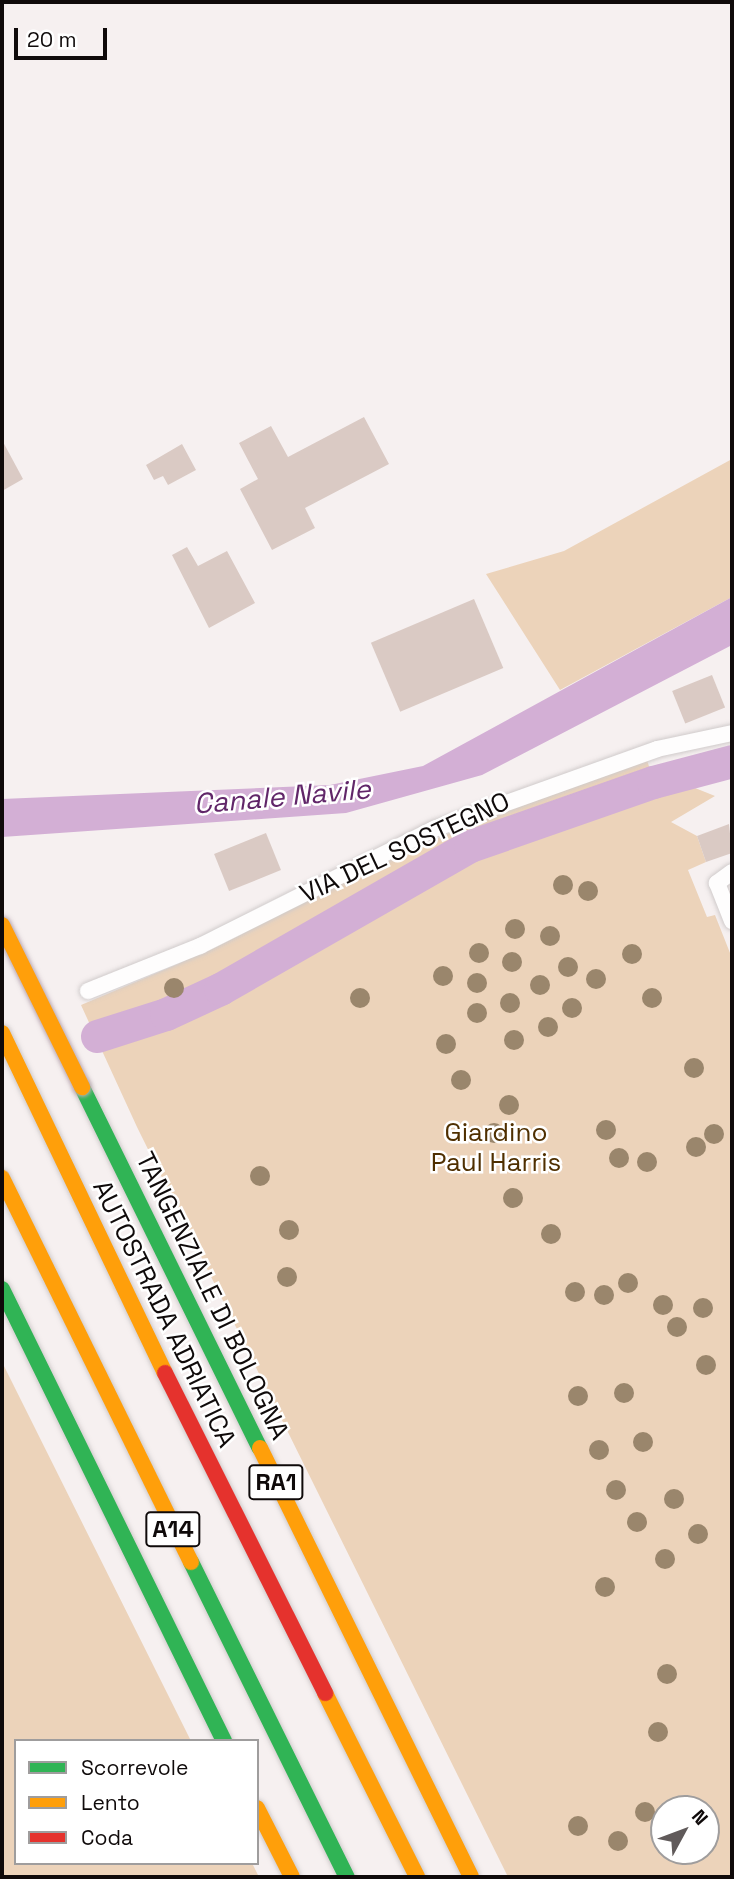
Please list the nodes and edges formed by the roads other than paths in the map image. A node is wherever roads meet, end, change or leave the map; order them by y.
1 (732, 733) edge
2 (732, 872) edge
3 (732, 921) edge
4 (2, 925) edge
5 (89, 991) dead end
6 (2, 1033) edge
7 (2, 1178) edge
8 (2, 1289) edge
9 (223, 1739) edge
10 (259, 1812) edge
11 (292, 1877) edge
12 (347, 1877) edge
13 (416, 1877) edge
14 (471, 1877) edge

1 - 5 lane, VIA DEL SOSTEGNO
2 - 3 lane
4 - 14 highway, TANGENZIALE DI BOLOGNA / RA1, bridge
6 - 13 highway, AUTOSTRADA ADRIATICA / A14
7 - 12 highway, A14
8 - 9 highway
10 - 11 highway

